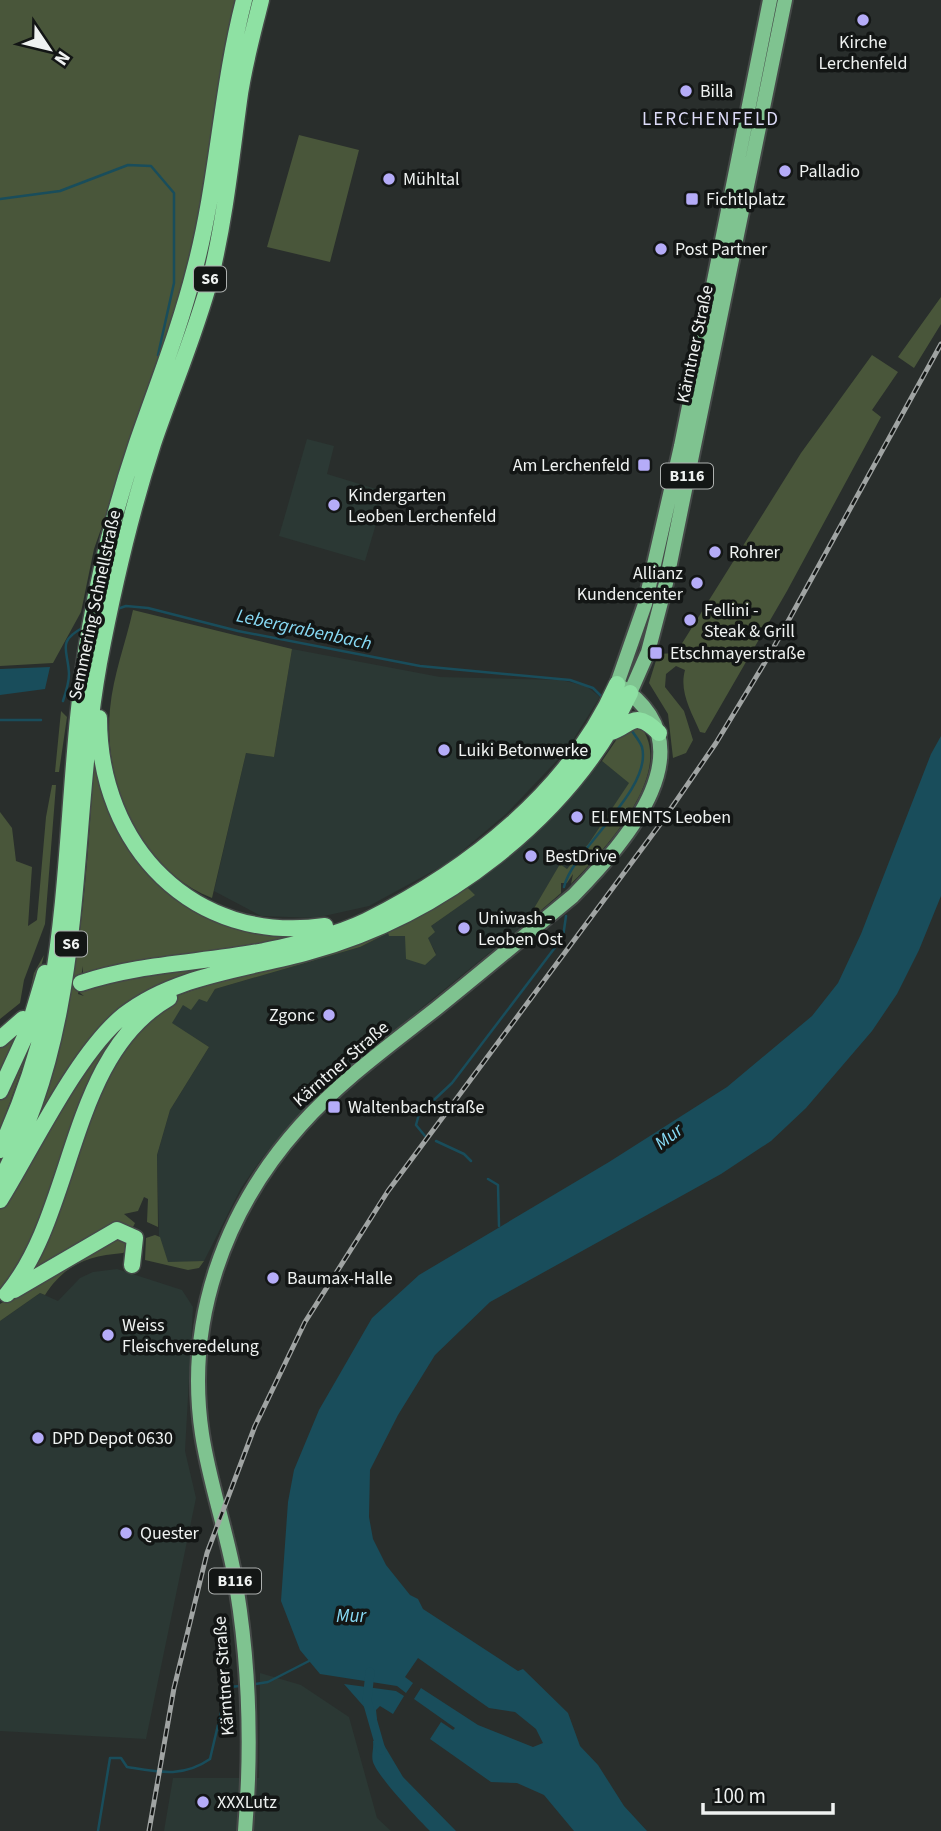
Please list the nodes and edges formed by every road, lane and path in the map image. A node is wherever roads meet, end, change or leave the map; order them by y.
1 (244, 0) edge
2 (261, 0) edge
3 (770, 0) edge
4 (785, 0) edge
5 (624, 689) junction
6 (93, 696) junction
7 (608, 733) junction
8 (659, 733) junction
9 (384, 910) junction
10 (58, 939) junction
11 (216, 976) junction
12 (81, 983) dead end
13 (23, 1019) dead end
14 (0, 1039) edge
15 (0, 1091) edge
16 (0, 1150) edge
17 (0, 1181) edge
18 (0, 1200) edge
19 (132, 1265) dead end
20 (3, 1296) edge
21 (245, 1831) edge

1 - 10 highway, Semmering Schnellstraße / S6
2 - 6 highway, Semmering Schnellstraße / S6
3 - 5 main road, Kärntner Straße / B116
4 - 5 main road, Kärntner Straße / B116
5 - 7 highway
5 - 8 main road, B116
5 - 9 highway
6 - 9 highway
6 - 17 highway, Semmering Schnellstraße / S6
7 - 8 highway
7 - 11 highway
8 - 21 main road, Kärntner Straße / B116
9 - 12 highway
10 - 15 highway
10 - 16 highway, Semmering Schnellstraße / S6
11 - 18 highway
11 - 20 highway
13 - 14 highway
19 - 20 highway

